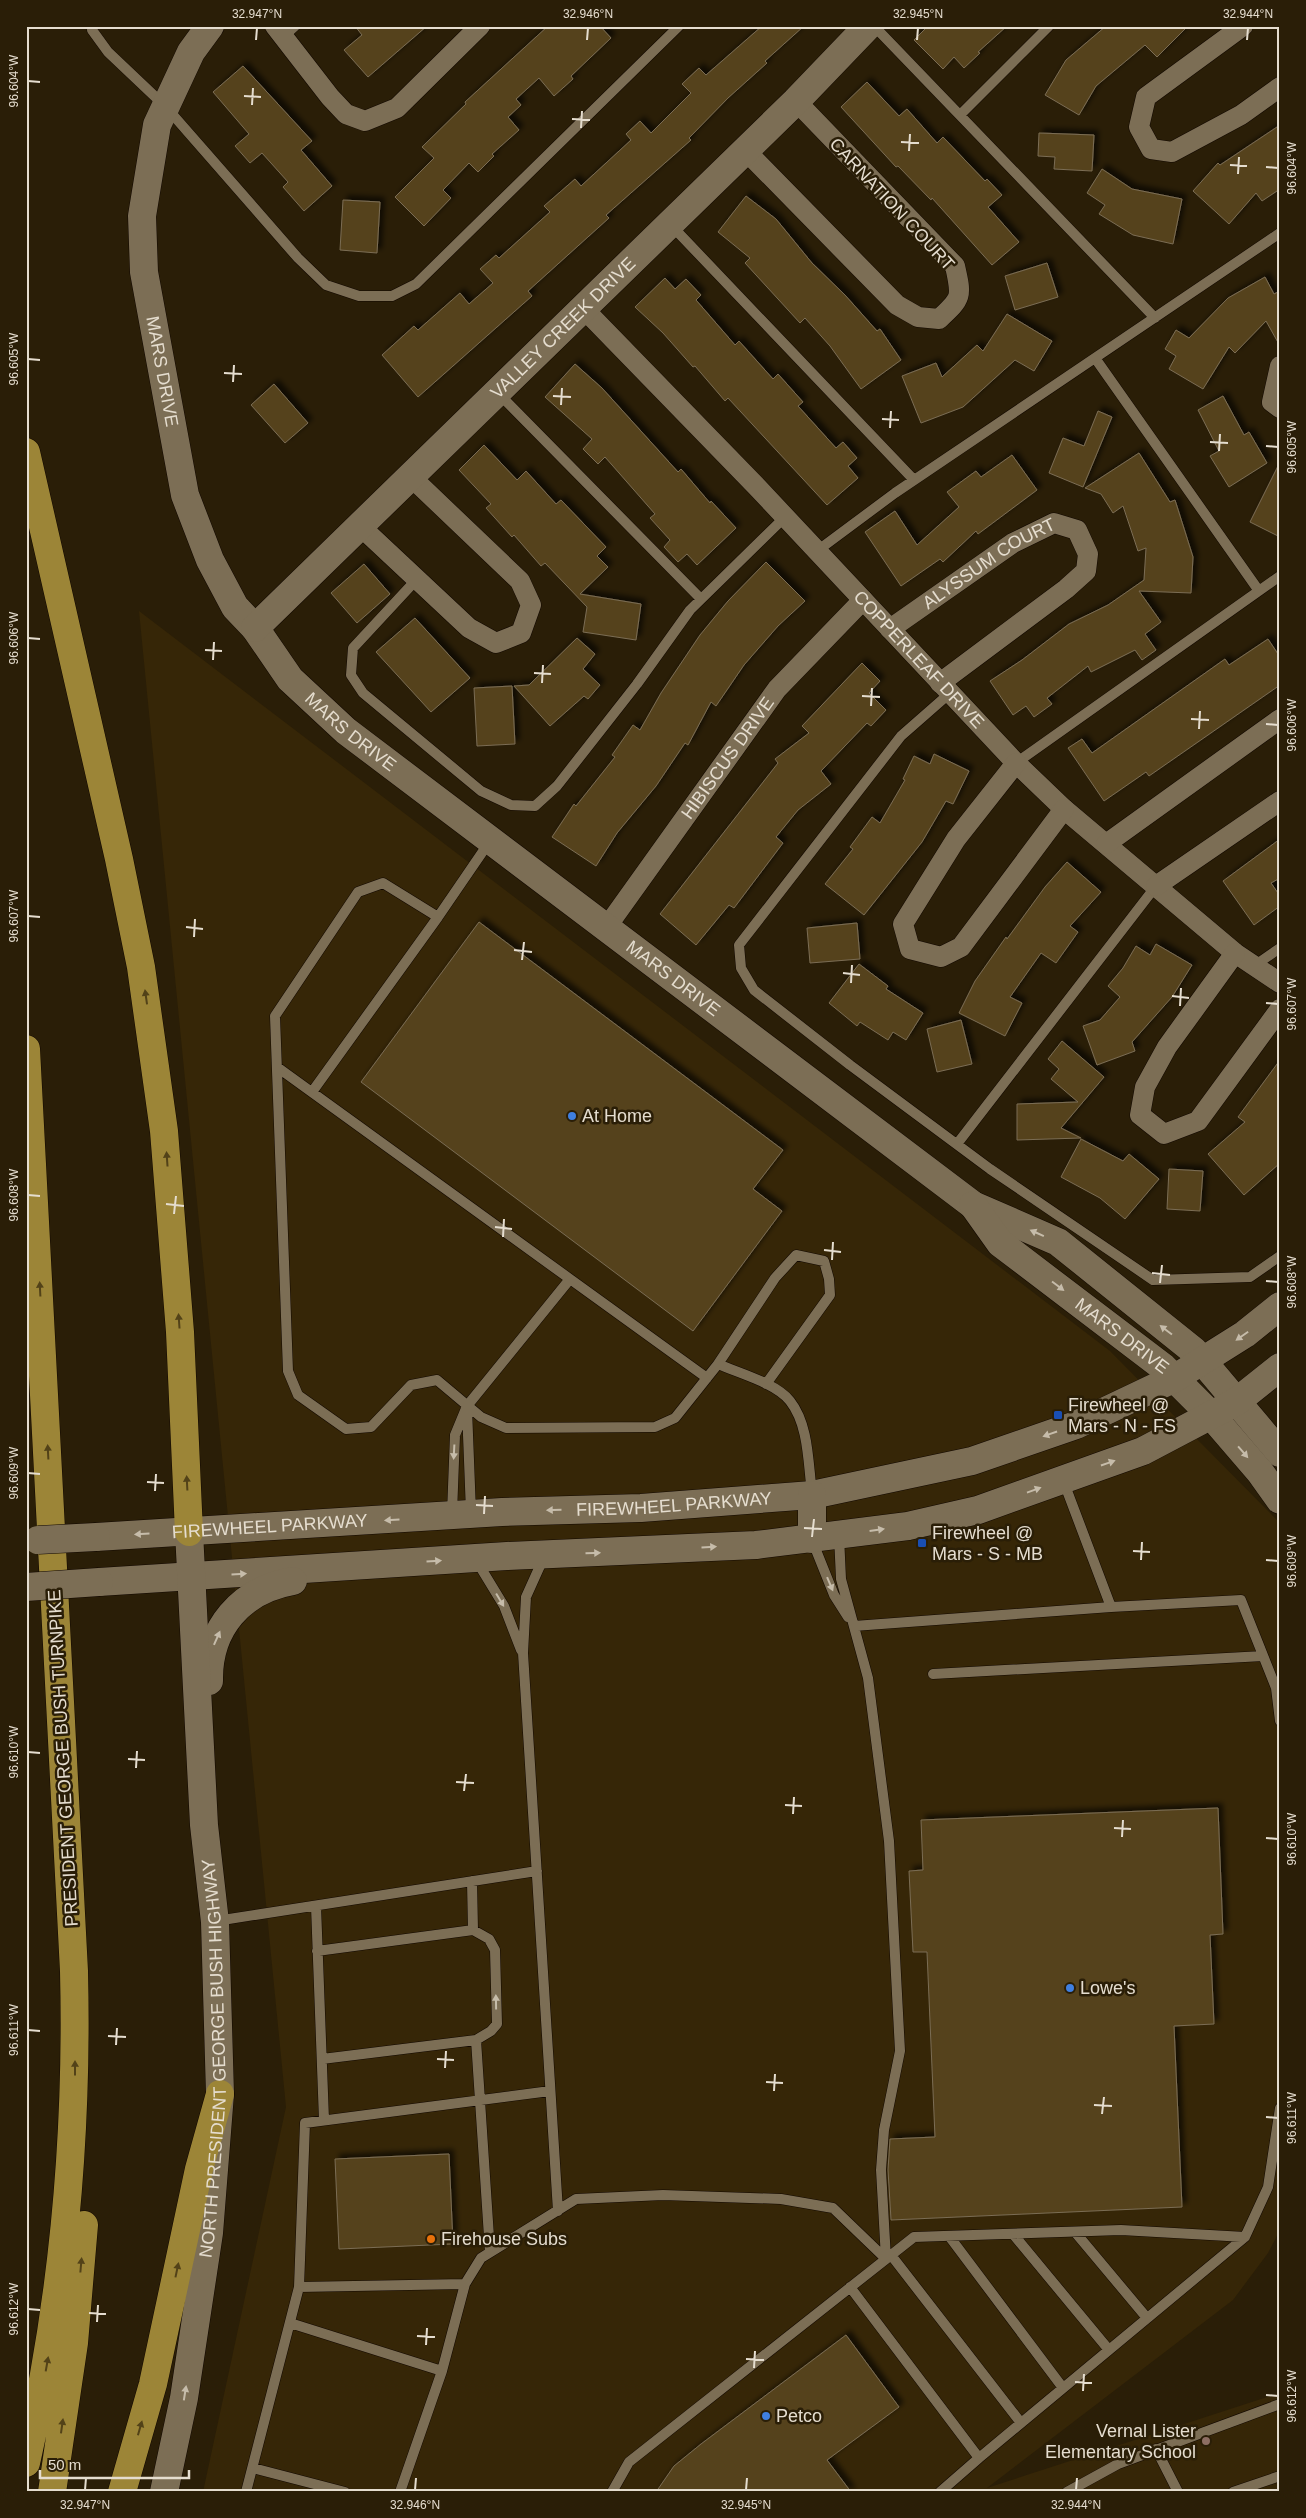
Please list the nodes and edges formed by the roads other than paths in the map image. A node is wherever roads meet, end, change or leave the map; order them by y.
1 (92, 26) edge
2 (210, 26) edge
3 (480, 26) edge
4 (679, 26) edge
5 (868, 26) edge
6 (874, 26) edge
7 (1049, 26) edge
8 (1243, 26) edge
9 (284, 30) edge
10 (1280, 87) edge
11 (796, 101) junction
12 (166, 107) junction
13 (960, 115) junction
14 (745, 150) junction
15 (670, 224) junction
16 (1280, 233) edge
17 (583, 308) junction
18 (1155, 318) junction
19 (1095, 358) junction
20 (1280, 366) edge
21 (496, 391) junction
22 (1280, 408) edge
23 (26, 452) edge
24 (409, 475) junction
25 (914, 480) junction
26 (785, 517) junction
27 (359, 525) junction
28 (817, 551) junction
29 (1280, 576) edge
30 (417, 579) junction
31 (1259, 591) junction
32 (701, 599) junction
33 (863, 600) junction
34 (255, 628) junction
35 (890, 629) junction
36 (945, 688) junction
37 (1280, 719) edge
38 (1016, 763) junction
39 (1280, 801) edge
40 (1064, 809) junction
41 (490, 840) junction
42 (1106, 844) junction
43 (1156, 886) junction
44 (438, 918) junction
45 (606, 928) junction
46 (1280, 948) edge
47 (1235, 952) junction
48 (1254, 966) junction
49 (1280, 984) edge
50 (1280, 1009) edge
51 (26, 1049) edge
52 (277, 1067) junction
53 (312, 1092) junction
54 (957, 1144) junction
55 (973, 1205) junction
56 (1280, 1256) edge
57 (570, 1279) junction
58 (1280, 1306) edge
59 (1203, 1362) junction
60 (718, 1364) junction
61 (1280, 1367) edge
62 (707, 1378) junction
63 (1174, 1378) junction
64 (766, 1384) junction
65 (1236, 1402) junction
66 (467, 1406) junction
67 (1211, 1415) junction
68 (1280, 1453) edge
69 (1062, 1479) junction
70 (812, 1495) junction
71 (1280, 1500) edge
72 (461, 1516) junction
73 (189, 1532) junction
74 (838, 1536) junction
75 (812, 1539) junction
76 (26, 1541) edge
77 (545, 1554) junction
78 (475, 1558) junction
79 (333, 1568) junction
80 (191, 1577) junction
81 (26, 1587) edge
82 (1111, 1607) junction
83 (854, 1626) junction
84 (522, 1653) junction
85 (1263, 1656) junction
86 (933, 1674) dead end
87 (1280, 1721) edge
88 (204, 1824) junction
89 (537, 1871) junction
90 (472, 1881) junction
91 (316, 1906) junction
92 (215, 1922) junction
93 (473, 1930) junction
94 (317, 1951) junction
95 (476, 2040) junction
96 (322, 2059) junction
97 (550, 2091) junction
98 (220, 2094) junction
99 (480, 2099) junction
100 (1280, 2108) edge
101 (73, 2116) junction
102 (324, 2120) junction
103 (558, 2211) junction
104 (1075, 2232) junction
105 (1013, 2234) junction
106 (950, 2236) junction
107 (1245, 2237) junction
108 (490, 2252) junction
109 (889, 2257) junction
110 (464, 2284) junction
111 (299, 2287) junction
112 (850, 2287) junction
113 (1147, 2318) junction
114 (290, 2324) junction
115 (1109, 2350) junction
116 (442, 2370) junction
117 (1063, 2388) junction
118 (1280, 2404) edge
119 (1021, 2423) junction
120 (1156, 2450) junction
121 (979, 2458) junction
122 (26, 2463) edge
123 (252, 2468) junction
124 (1280, 2476) edge
125 (52, 2492) edge
126 (122, 2492) edge
127 (164, 2492) edge
128 (246, 2492) edge
129 (345, 2492) edge
130 (400, 2492) edge
131 (612, 2492) edge
132 (940, 2492) edge
133 (1067, 2492) edge
134 (1178, 2492) edge
135 (1233, 2492) edge

1 - 12 lane
2 - 12 main road, MARS DRIVE
3 - 9 street
4 - 12 lane
5 - 11 main road, VALLEY CREEK DRIVE
6 - 13 lane
7 - 13 lane
8 - 10 street
11 - 14 main road, VALLEY CREEK DRIVE
11 - 14 street, CARNATION COURT
12 - 34 main road, MARS DRIVE
13 - 18 lane
14 - 15 main road, VALLEY CREEK DRIVE
15 - 17 main road, VALLEY CREEK DRIVE
15 - 25 lane
16 - 18 lane
17 - 21 main road, VALLEY CREEK DRIVE
17 - 26 street, COPPERLEAF DRIVE
18 - 19 lane
19 - 25 lane
19 - 31 lane
20 - 22 street
21 - 24 main road, VALLEY CREEK DRIVE
21 - 32 lane
73 -> 23 highway
24 - 27 main road, VALLEY CREEK DRIVE
24 - 30 street
25 - 28 lane
26 - 28 street, COPPERLEAF DRIVE
26 - 32 lane
27 - 30 street
27 - 34 main road, VALLEY CREEK DRIVE
28 - 33 street, COPPERLEAF DRIVE
29 - 31 lane
30 - 32 lane
31 - 38 lane
33 - 35 street, COPPERLEAF DRIVE
33 - 45 street, HIBISCUS DRIVE
34 - 41 main road, MARS DRIVE
35 - 36 street, COPPERLEAF DRIVE
35 - 36 street, ALYSSUM COURT
36 - 38 street, COPPERLEAF DRIVE
36 - 54 lane
37 - 42 street
38 - 40 street, COPPERLEAF DRIVE
38 - 40 street
39 - 43 street
40 - 42 street, COPPERLEAF DRIVE
41 - 44 lane
41 - 45 main road, MARS DRIVE
42 - 43 street, COPPERLEAF DRIVE
43 - 47 street, COPPERLEAF DRIVE
43 - 54 lane
44 - 52 lane
44 - 53 lane
45 - 55 main road, MARS DRIVE
46 - 48 lane
47 - 48 street, COPPERLEAF DRIVE
47 - 50 street
48 - 49 street, COPPERLEAF DRIVE
101 -> 51 highway, PRESIDENT GEORGE BUSH TURNPIKE
52 - 53 lane
52 - 66 lane
53 - 57 lane
54 - 56 lane
59 -> 55 main road, MARS DRIVE
55 -> 63 main road, MARS DRIVE
57 - 62 lane
57 - 66 lane
58 -> 59 main road, FIREWHEEL PARKWAY
59 - 63 main road, FIREWHEEL PARKWAY
59 - 65 main road, MARS DRIVE
60 - 62 lane
60 - 64 lane
60 - 64 lane
61 - 65 main road
62 - 66 lane
63 - 67 main road, MARS DRIVE
63 -> 70 main road, FIREWHEEL PARKWAY
64 - 70 lane
65 - 67 main road
65 - 68 main road, MARS DRIVE
66 - 72 lane
66 -> 72 lane
69 -> 67 main road
67 -> 71 main road, MARS DRIVE
74 -> 69 main road
69 - 82 lane
70 -> 72 main road, FIREWHEEL PARKWAY
70 - 75 main road
72 -> 73 main road, FIREWHEEL PARKWAY
73 -> 76 main road, FIREWHEEL PARKWAY, bridge
73 - 80 main road, NORTH PRESIDENT GEORGE BUSH HIGHWAY
74 - 75 main road
74 - 83 lane
77 -> 75 main road
75 -> 83 lane
77 - 78 main road
77 - 84 lane
79 -> 78 main road
78 -> 84 lane
80 -> 79 main road
88 -> 79 main road
80 - 81 main road, bridge
80 - 88 main road, NORTH PRESIDENT GEORGE BUSH HIGHWAY
82 - 83 lane
82 - 85 lane
83 - 109 lane
84 - 89 lane
85 - 86 lane
85 - 87 lane
88 - 92 main road, NORTH PRESIDENT GEORGE BUSH HIGHWAY
89 - 90 lane
89 - 97 lane
90 - 91 lane
90 - 93 lane
91 - 92 lane
91 - 94 lane
92 - 98 main road, NORTH PRESIDENT GEORGE BUSH HIGHWAY
93 - 94 lane
95 -> 93 lane
94 - 96 lane
95 - 96 lane
95 - 99 lane
96 - 102 lane
97 - 99 lane
97 - 103 lane
126 -> 98 highway
127 -> 98 main road, NORTH PRESIDENT GEORGE BUSH HIGHWAY
99 - 102 lane
99 - 108 lane
100 - 107 lane
122 -> 101 highway, PRESIDENT GEORGE BUSH TURNPIKE
125 -> 101 highway
102 - 111 lane
103 - 108 lane
103 - 109 lane
104 - 105 lane
104 - 107 lane
104 - 113 lane
105 - 106 lane
105 - 115 lane
106 - 109 lane
106 - 117 lane
107 - 113 lane
108 - 110 lane
109 - 112 lane
109 - 119 lane
110 - 111 lane
110 - 116 lane
111 - 114 lane
112 - 121 lane
112 - 131 lane
113 - 115 lane
114 - 116 lane
114 - 123 lane
115 - 117 lane
116 - 130 lane
117 - 119 lane
118 - 120 lane
119 - 121 lane
120 - 133 lane
120 - 134 lane
121 - 132 lane
123 - 128 lane
123 - 129 lane
124 - 135 lane

